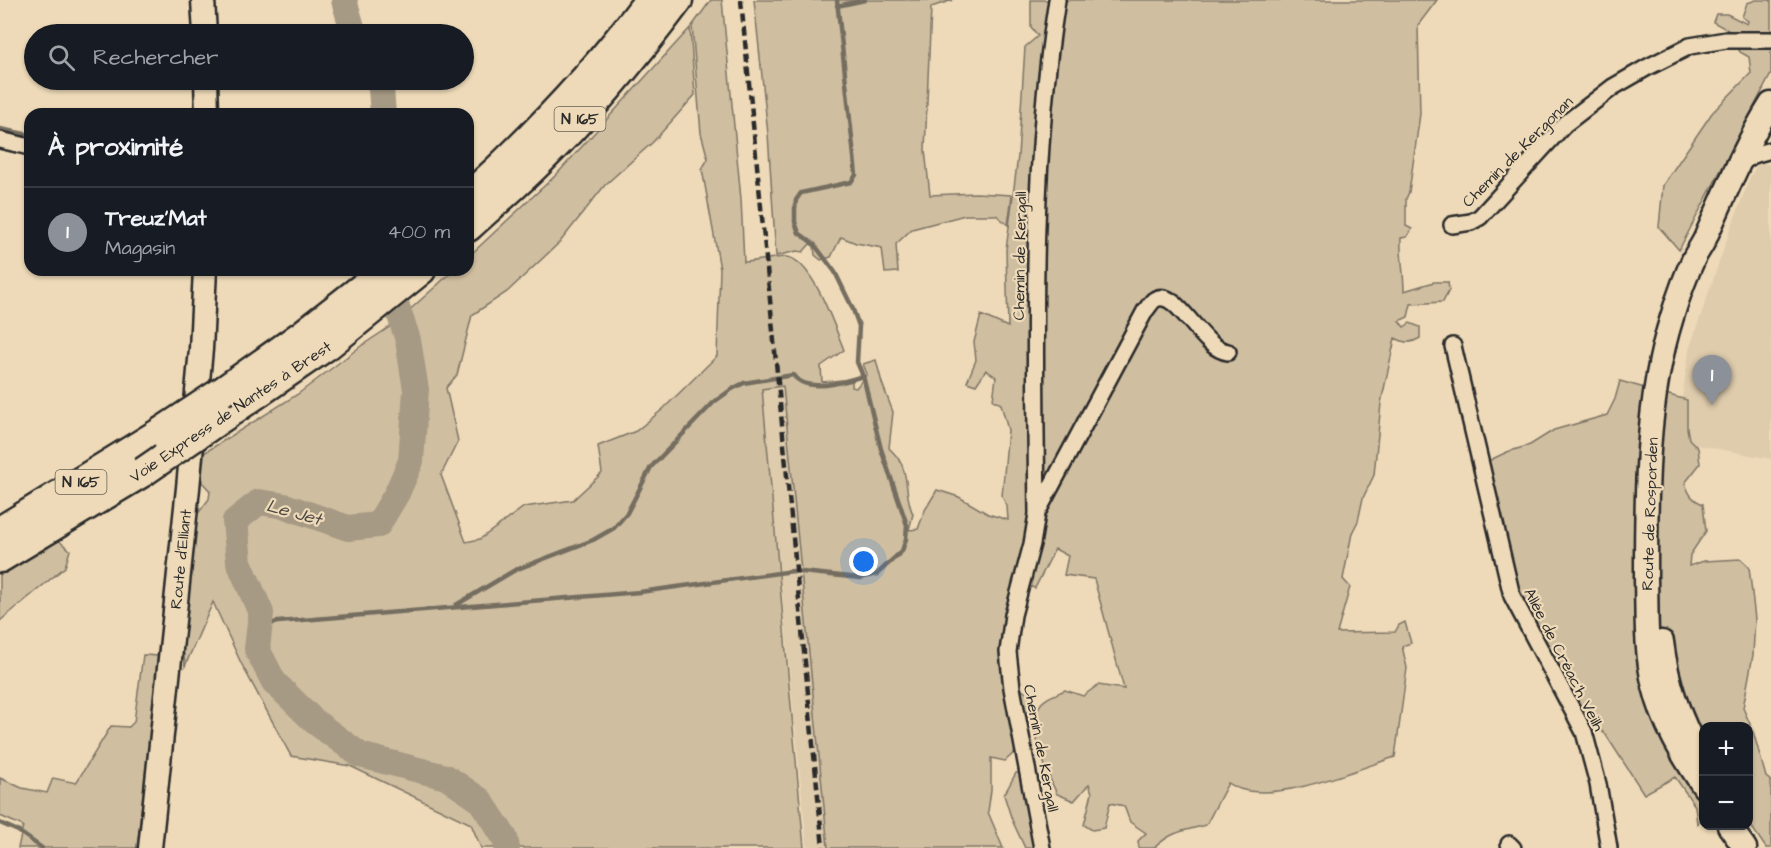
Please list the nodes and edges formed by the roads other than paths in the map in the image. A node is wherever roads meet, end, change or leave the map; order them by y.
1 (203, 0) edge
2 (649, 0) edge
3 (678, 0) edge
4 (1057, 0) edge
5 (204, 24) edge
6 (1771, 40) edge
7 (206, 90) edge
8 (207, 108) edge
9 (1768, 118) edge
10 (0, 140) edge
11 (24, 146) edge
12 (1771, 150) edge
13 (1738, 166) junction
14 (474, 191) edge
15 (474, 222) edge
16 (1452, 225) dead end
17 (1706, 237) junction
18 (205, 276) edge
19 (378, 276) edge
20 (414, 276) edge
21 (1453, 346) dead end
22 (1228, 352) dead end
23 (1037, 514) junction
24 (0, 531) edge
25 (0, 558) edge
26 (1699, 753) edge
27 (1699, 780) edge
28 (1732, 830) edge
29 (1749, 830) edge
30 (150, 848) edge
31 (1042, 848) edge
32 (1609, 848) edge
33 (1745, 848) edge
34 (1760, 848) edge

1 - 5 main road
2 - 14 highway, N 165
3 - 15 highway, N 165
4 - 23 street, Chemin de Kergall
6 - 16 street, Chemin de Kergonan
7 - 8 main road
9 - 13 main road, Route de Rosporden
10 - 11 street
12 - 13 street
13 - 17 main road, Route de Rosporden
17 - 26 main road, Route de Rosporden
17 - 27 main road, Route de Rosporden
18 - 30 main road, Route d'Elliant
19 - 24 highway, Voie Express de Nantes à Brest / N 165, bridge
20 - 25 highway, Voie Express de Nantes à Brest / N 165, bridge
21 - 32 street, Allée de Créac'h Veilh
22 - 23 street, Chemin de Kergall
23 - 31 street, Chemin de Kergall
28 - 33 main road
29 - 34 main road

